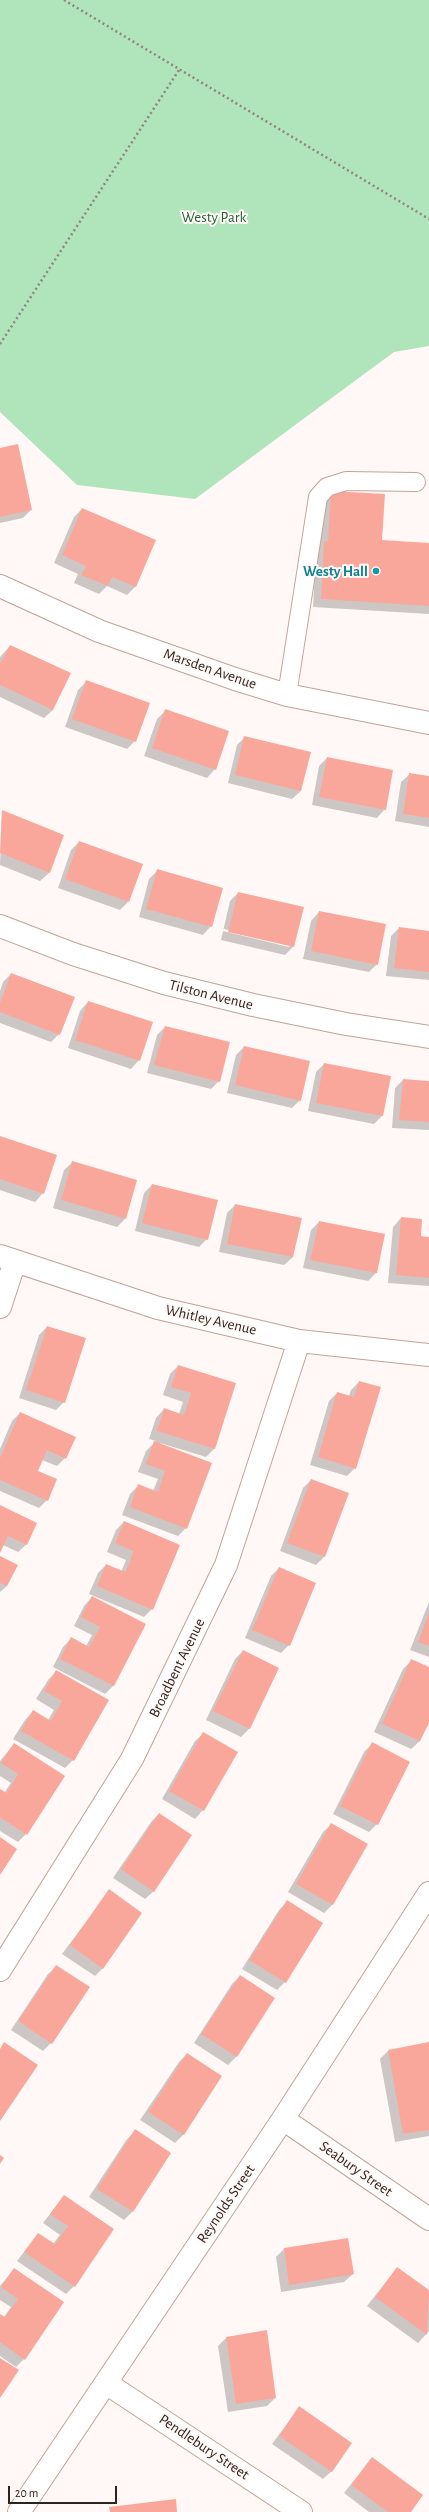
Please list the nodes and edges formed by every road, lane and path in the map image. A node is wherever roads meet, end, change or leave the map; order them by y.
1 (64, 0) edge
2 (179, 70) junction
3 (429, 219) edge
4 (0, 344) edge
5 (416, 482) dead end
6 (0, 586) edge
7 (287, 695) junction
8 (429, 723) edge
9 (0, 926) edge
10 (429, 1037) edge
11 (8, 1259) edge
12 (0, 1307) edge
13 (299, 1340) junction
14 (429, 1355) edge
15 (429, 1893) edge
16 (0, 1970) edge
17 (283, 2119) junction
18 (429, 2219) edge
19 (106, 2383) junction
20 (19, 2512) edge
21 (301, 2512) edge

1 - 2 path
2 - 3 path
2 - 4 path
5 - 7 lane
6 - 7 street, Marsden Avenue
7 - 8 street, Marsden Avenue
9 - 10 street, Tilston Avenue
11 - 12 street
11 - 13 street, Whitley Avenue
13 - 14 street, Whitley Avenue
13 - 16 street, Broadbent Avenue
15 - 17 street, Reynolds Street
17 - 18 street, Seabury Street
17 - 19 street, Reynolds Street
19 - 20 street, Reynolds Street
19 - 21 street, Pendlebury Street

